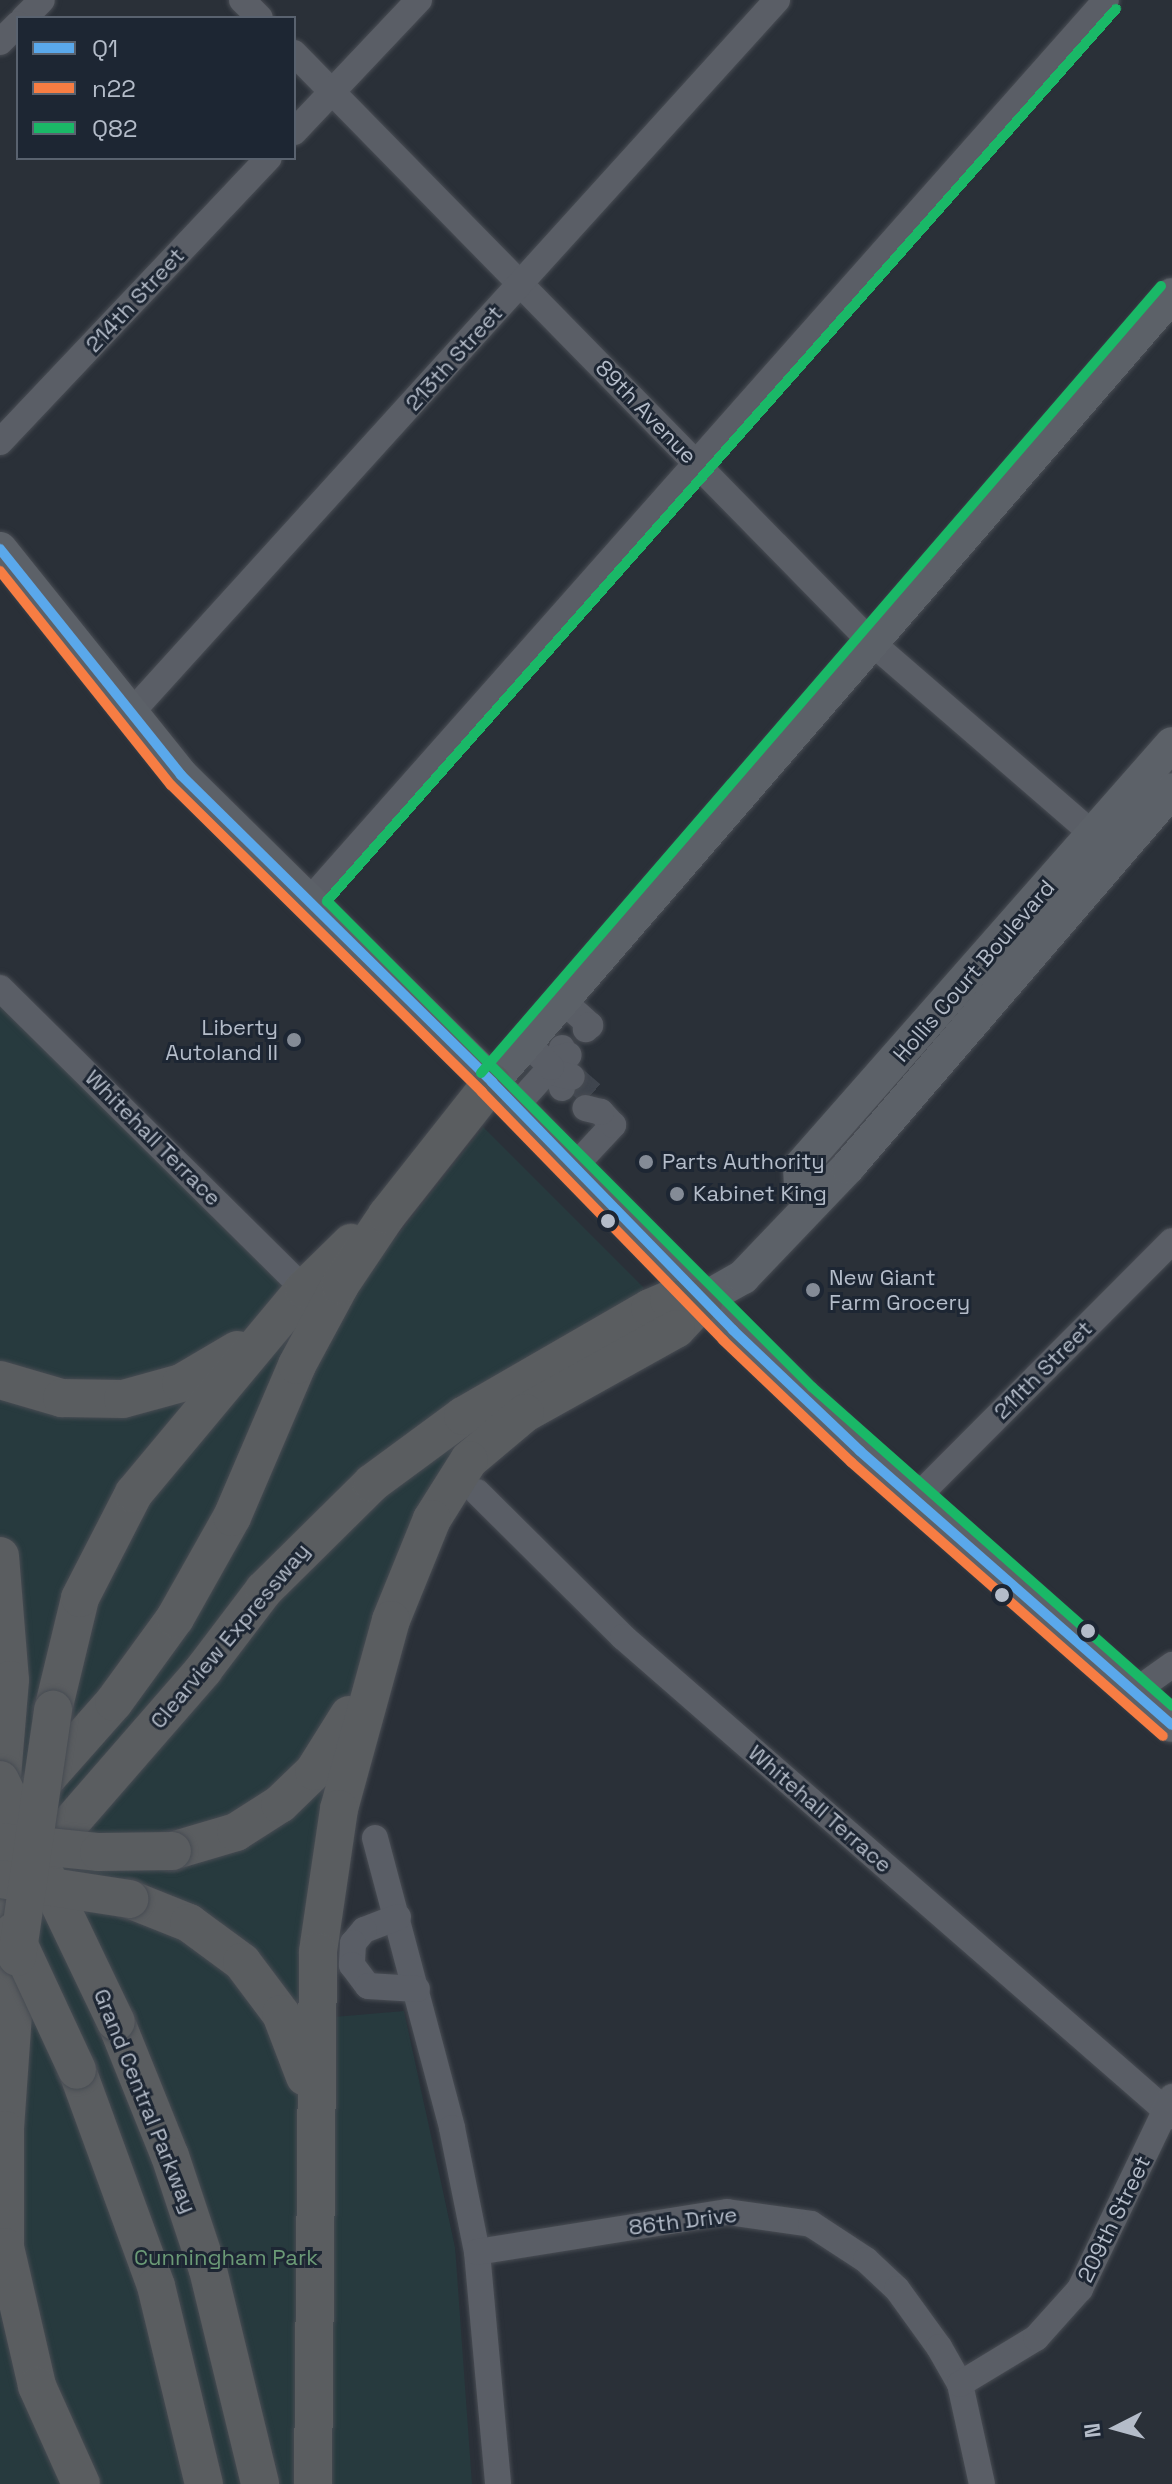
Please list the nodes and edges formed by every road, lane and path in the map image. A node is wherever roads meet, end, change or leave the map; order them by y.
1 (42, 0) edge
2 (242, 0) edge
3 (419, 0) edge
4 (777, 0) edge
5 (1106, 0) edge
6 (26, 16) edge
7 (258, 16) edge
8 (16, 26) edge
9 (0, 42) edge
10 (296, 55) edge
11 (332, 92) junction
12 (296, 130) edge
13 (267, 160) edge
14 (521, 284) junction
15 (1172, 295) edge
16 (0, 442) edge
17 (696, 464) junction
18 (0, 549) edge
19 (871, 642) junction
20 (129, 715) junction
21 (1172, 744) edge
22 (1172, 790) edge
23 (1105, 844) junction
24 (308, 902) junction
25 (984, 959) junction
26 (1013, 976) junction
27 (0, 988) edge
28 (562, 1000) junction
29 (526, 1042) junction
30 (568, 1057) junction
31 (913, 1065) junction
32 (504, 1094) junction
33 (593, 1106) tunnel mouth
34 (573, 1168) junction
35 (387, 1215) junction
36 (1172, 1241) edge
37 (304, 1289) junction
38 (704, 1299) junction
39 (0, 1380) edge
40 (477, 1492) dead end
41 (915, 1499) junction
42 (0, 1556) edge
43 (406, 1577) junction
44 (1172, 1665) edge
45 (1134, 1692) junction
46 (1172, 1725) edge
47 (2, 1782) edge
48 (0, 1832) edge
49 (375, 1838) dead end
50 (0, 1842) edge
51 (0, 1879) edge
52 (0, 1904) edge
53 (398, 1917) junction
54 (417, 1989) junction
55 (1169, 2107) edge
56 (313, 2131) junction
57 (477, 2252) junction
58 (960, 2384) junction
59 (81, 2484) edge
60 (204, 2484) edge
61 (260, 2484) edge
62 (313, 2484) edge
63 (498, 2484) edge
64 (982, 2484) edge

1 - 6 street
2 - 7 street
3 - 11 street
4 - 14 street, 213th Street
5 - 17 street
8 - 9 street
10 - 11 street, 89th Avenue
11 - 12 street
11 - 14 street, 89th Avenue
13 - 16 street, 214th Street
14 - 17 street, 89th Avenue
14 - 20 street, 213th Street
15 - 19 main road
17 - 19 street, 89th Avenue
17 - 24 street
18 - 20 main road
19 - 23 street, 89th Avenue
19 - 28 main road
20 - 24 main road
21 - 23 main road, Hollis Court Boulevard
22 - 23 main road, Hollis Court Boulevard
23 - 25 main road, Hollis Court Boulevard
23 - 26 main road, Hollis Court Boulevard
24 - 32 main road
25 - 26 main road
25 - 31 main road, Hollis Court Boulevard
26 - 31 main road, Hollis Court Boulevard
27 - 37 street, Whitehall Terrace
28 - 29 main road
28 - 30 street
29 - 30 street
29 - 32 main road
30 - 32 street
31 - 38 main road, Hollis Court Boulevard
32 - 34 main road
32 - 35 highway
33 - 34 street
34 - 38 main road
35 - 37 highway
35 - 48 highway
36 - 41 street, 211th Street
37 - 39 highway
37 - 59 highway, bridge
38 - 41 main road
38 - 43 highway
38 - 52 highway, Clearview Expressway
40 - 55 street, Whitehall Terrace
41 - 45 main road
42 - 47 highway
43 - 50 highway, bridge
43 - 56 highway
44 - 45 street
45 - 46 main road
47 - 61 highway, Grand Central Parkway, bridge
49 - 53 street
51 - 56 highway, bridge
52 - 60 highway, bridge
53 - 54 street
53 - 54 street
54 - 57 street
55 - 58 street, 209th Street
56 - 62 highway
57 - 58 street, 86th Drive
57 - 63 street
58 - 64 street

